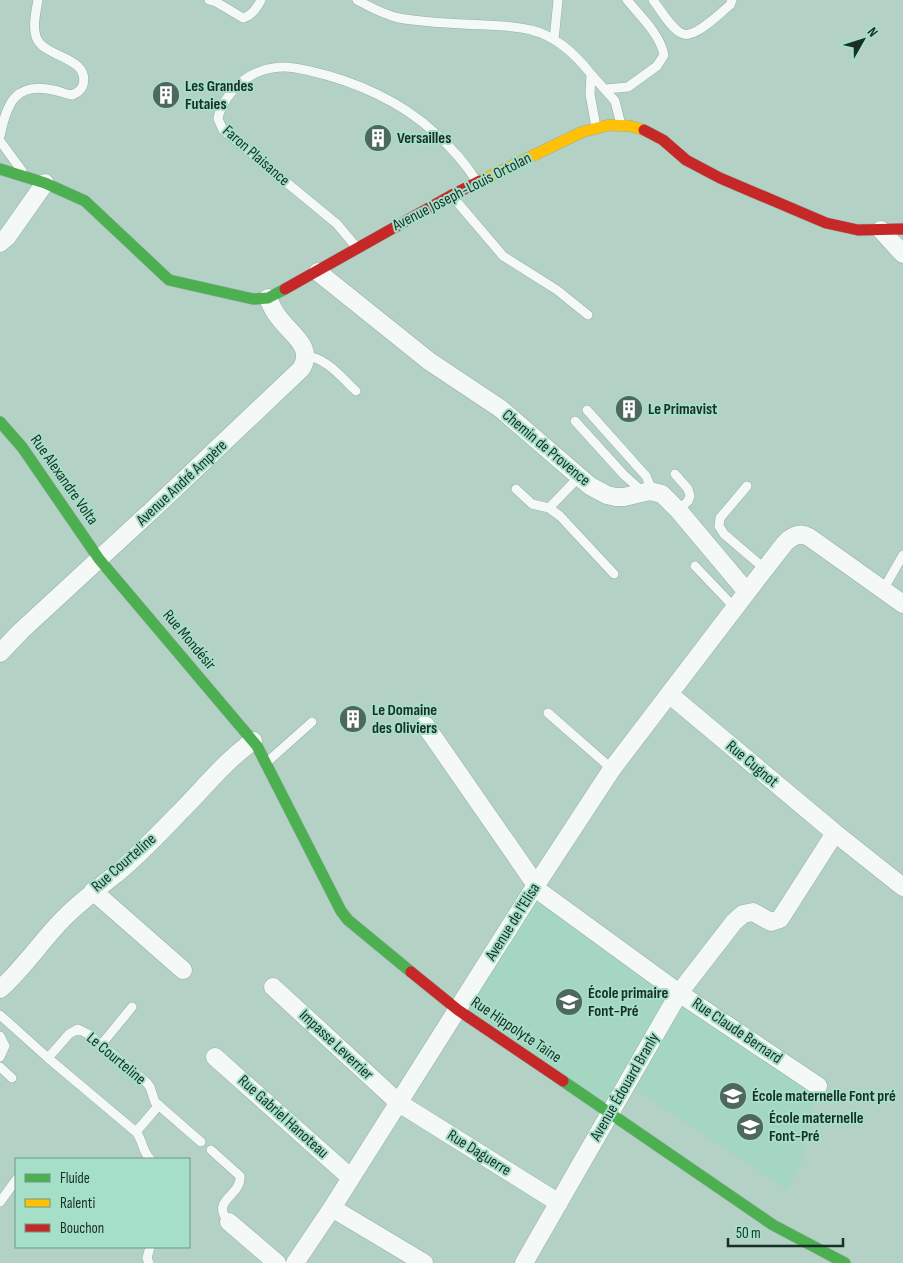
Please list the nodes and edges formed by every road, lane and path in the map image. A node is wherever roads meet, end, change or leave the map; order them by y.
1 (38, 0) edge
2 (210, 0) edge
3 (261, 0) edge
4 (357, 0) edge
5 (558, 0) edge
6 (627, 0) edge
7 (653, 0) edge
8 (732, 0) edge
9 (554, 40) junction
10 (591, 74) junction
11 (606, 89) junction
12 (621, 125) junction
13 (596, 127) junction
14 (0, 136) edge
15 (0, 141) edge
16 (0, 170) edge
17 (22, 176) junction
18 (477, 182) junction
19 (45, 183) junction
20 (452, 195) junction
21 (903, 229) edge
22 (881, 230) junction
23 (0, 243) edge
24 (358, 248) junction
25 (903, 254) edge
26 (318, 272) junction
27 (268, 298) junction
28 (588, 315) dead end
29 (305, 356) junction
30 (356, 391) dead end
31 (587, 410) dead end
32 (575, 421) dead end
33 (0, 422) edge
34 (675, 474) dead end
35 (579, 477) junction
36 (747, 486) dead end
37 (516, 489) dead end
38 (646, 491) junction
39 (549, 508) junction
40 (678, 510) junction
41 (903, 555) edge
42 (99, 559) junction
43 (695, 566) dead end
44 (765, 569) junction
45 (614, 574) dead end
46 (883, 590) junction
47 (747, 592) junction
48 (903, 604) edge
49 (735, 608) junction
50 (0, 653) edge
51 (669, 694) junction
52 (548, 713) dead end
53 (312, 722) dead end
54 (425, 725) dead end
55 (253, 742) junction
56 (266, 763) junction
57 (612, 769) junction
58 (835, 833) junction
59 (536, 886) junction
60 (903, 887) edge
61 (93, 891) junction
62 (184, 970) dead end
63 (273, 987) dead end
64 (0, 989) edge
65 (679, 993) junction
66 (132, 1007) dead end
67 (458, 1010) junction
68 (0, 1015) edge
69 (0, 1036) edge
70 (101, 1044) junction
71 (0, 1057) edge
72 (215, 1057) dead end
73 (48, 1058) junction
74 (0, 1067) edge
75 (12, 1078) dead end
76 (818, 1086) dead end
77 (399, 1103) junction
78 (159, 1106) junction
79 (610, 1114) junction
80 (136, 1132) junction
81 (201, 1142) dead end
82 (211, 1150) dead end
83 (149, 1158) edge
84 (351, 1178) junction
85 (15, 1181) edge
86 (0, 1202) edge
87 (559, 1203) junction
88 (332, 1208) junction
89 (229, 1222) joint
90 (150, 1248) edge
91 (149, 1263) edge
92 (278, 1263) edge
93 (296, 1263) edge
94 (424, 1263) edge
95 (524, 1263) edge
96 (845, 1263) edge

1 - 14 lane
2 - 3 lane
4 - 9 lane
5 - 9 lane
6 - 11 lane
7 - 8 lane
9 - 10 lane
10 - 11 lane
10 - 13 lane
11 - 12 lane
12 - 13 street, Avenue Joseph-Louis Ortolan
12 - 22 street, Avenue Joseph-Louis Ortolan
13 - 18 street, Avenue Joseph-Louis Ortolan
15 - 17 lane
16 - 17 street, Avenue Joseph-Louis Ortolan
17 - 19 street, Avenue Joseph-Louis Ortolan
18 - 20 street, Avenue Joseph-Louis Ortolan
18 - 24 lane, Faron Plaisance
19 - 23 street
19 - 27 street, Avenue Joseph-Louis Ortolan
20 - 24 street, Avenue Joseph-Louis Ortolan
20 - 28 lane
21 - 22 street, Avenue Joseph-Louis Ortolan
22 - 25 street
24 - 26 street, Avenue Joseph-Louis Ortolan
26 - 27 street, Avenue Joseph-Louis Ortolan
26 - 35 street, Chemin de Provence
27 - 29 street
29 - 30 lane
29 - 42 street, Avenue André Ampère
31 - 38 lane
32 - 38 lane
33 - 42 street, Rue Alexandre Volta
34 - 40 lane
35 - 38 street, Chemin de Provence
35 - 39 lane
36 - 44 lane
37 - 39 lane
38 - 40 street
39 - 45 lane
40 - 47 street
41 - 46 lane
42 - 50 street, Avenue André Ampère
42 - 55 street, Rue Mondésir
43 - 49 lane
44 - 46 street
44 - 47 street
46 - 48 street
47 - 49 street, Avenue de l'Elisa
49 - 51 street, Avenue de l'Elisa
51 - 57 street, Avenue de l'Elisa
51 - 58 street, Rue Cugnot
52 - 57 lane
53 - 56 lane
54 - 59 street, Rue Claude Bernard
55 - 56 street, Rue Hippolyte Taine
55 - 61 street, Rue Courteline
56 - 67 street, Rue Hippolyte Taine
57 - 59 street, Avenue de l'Elisa
58 - 60 street, Rue Cugnot
58 - 65 street, Avenue Édouard Branly
59 - 65 street, Rue Claude Bernard
59 - 67 street, Avenue de l'Elisa
61 - 62 street
61 - 64 street, Rue Courteline
63 - 77 street, Impasse Leverrier
65 - 76 street, Rue Claude Bernard
65 - 79 street, Avenue Édouard Branly
66 - 70 lane
67 - 77 street, Avenue de l'Elisa
67 - 79 street, Rue Hippolyte Taine
68 - 73 lane
69 - 71 lane
70 - 73 lane, Le Courteline
70 - 78 lane, Le Courteline
72 - 84 street, Rue Gabriel Hanoteau
73 - 80 lane
74 - 75 lane
77 - 84 street, Avenue de l'Elisa
77 - 87 street, Rue Daguerre
78 - 80 lane
78 - 81 lane, Le Courteline
79 - 87 street, Avenue Édouard Branly
79 - 96 street, Rue Hippolyte Taine
80 - 83 lane
82 - 89 lane
84 - 88 street, Avenue de l'Elisa
85 - 86 lane
87 - 95 street, Avenue Édouard Branly
88 - 93 street, Avenue de l'Elisa
88 - 94 street
89 - 92 street
90 - 91 lane

